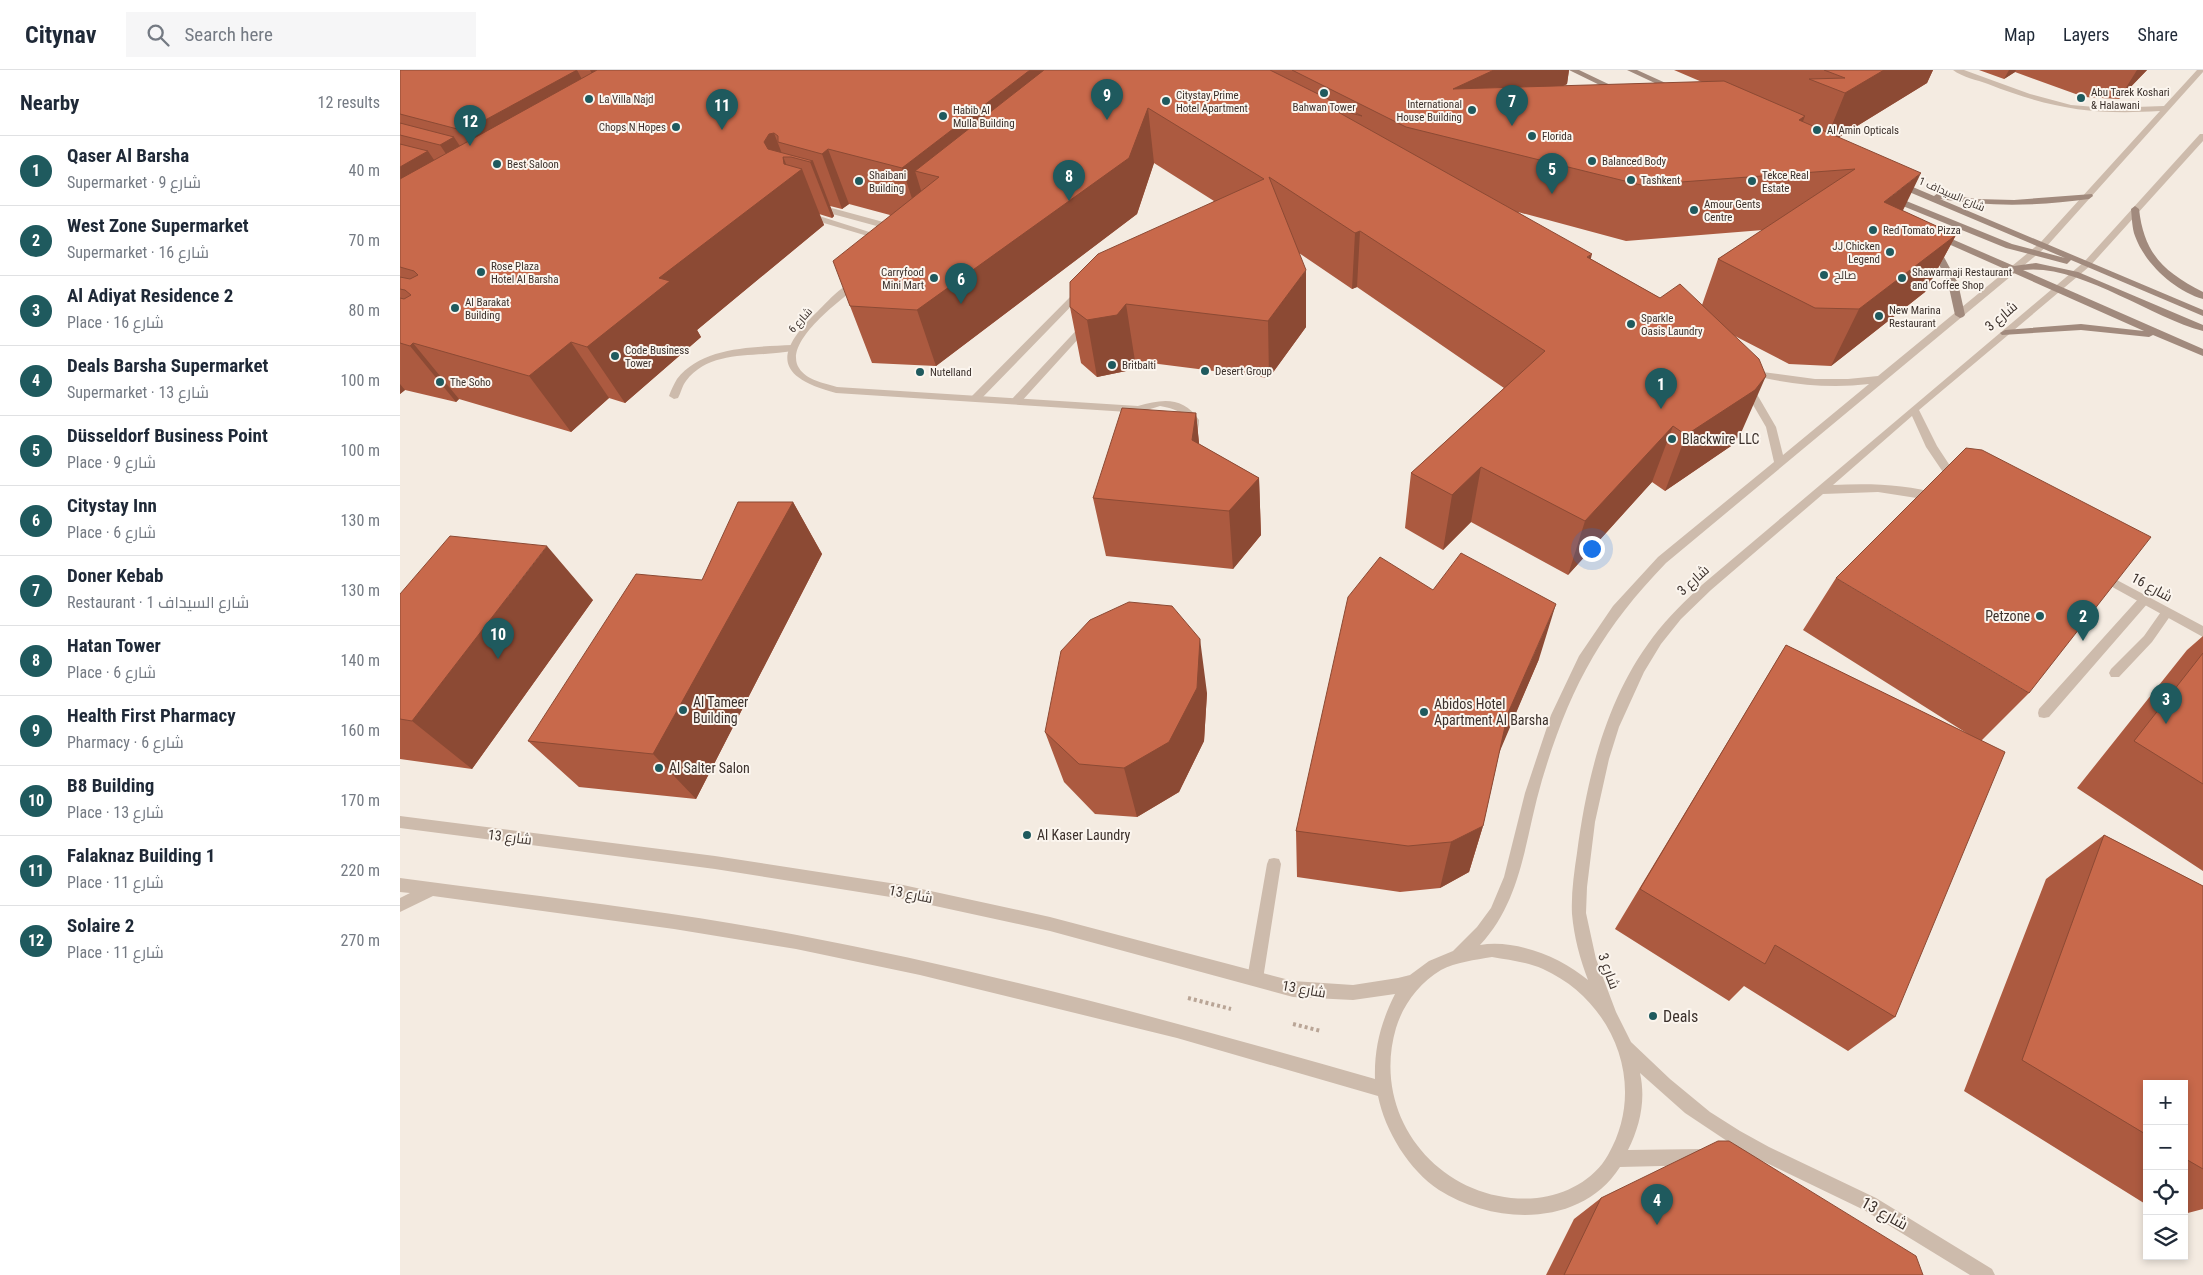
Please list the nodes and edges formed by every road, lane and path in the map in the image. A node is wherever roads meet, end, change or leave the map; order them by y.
1 (1573, 70) edge
2 (1631, 70) edge
3 (1957, 70) edge
4 (2201, 70) edge
5 (1686, 93) edge
6 (1627, 94) edge
7 (2167, 108) junction
8 (2203, 136) edge
9 (1887, 179) edge
10 (1914, 191) junction
11 (1879, 193) edge
12 (2089, 196) junction
13 (804, 203) edge
14 (2136, 209) junction
15 (810, 216) edge
16 (906, 231) edge
17 (895, 241) edge
18 (2043, 246) junction
19 (2032, 254) junction
20 (2087, 264) junction
21 (2013, 269) junction
22 (867, 274) edge
23 (2075, 274) junction
24 (2058, 288) junction
25 (1082, 290) edge
26 (2203, 296) edge
27 (1097, 312) edge
28 (2203, 313) edge
29 (1960, 314) junction
30 (2203, 328) edge
31 (2005, 333) junction
32 (2167, 337) junction
33 (792, 348) junction
34 (2203, 353) edge
35 (1882, 379) junction
36 (674, 396) dead end
37 (976, 399) junction
38 (1016, 401) junction
39 (1138, 409) junction
40 (1914, 409) junction
41 (1779, 462) junction
42 (1819, 490) junction
43 (1964, 491) edge
44 (1945, 499) edge
45 (2093, 571) edge
46 (2144, 600) junction
47 (2168, 612) junction
48 (2203, 632) edge
49 (2116, 673) dead end
50 (2044, 713) edge
51 (400, 822) edge
52 (1274, 864) dead end
53 (400, 884) edge
54 (433, 889) junction
55 (400, 905) edge
56 (1459, 956) junction
57 (1255, 979) junction
58 (1413, 982) junction
59 (1612, 1019) junction
60 (1626, 1047) junction
61 (1384, 1090) junction
62 (1615, 1159) junction
63 (1779, 1160) junction
64 (1986, 1275) edge

1 - 6 street
2 - 5 street
3 - 7 street
4 - 7 street
7 - 12 street
8 - 14 street
9 - 10 street, شارع السيداف 1
10 - 12 street
10 - 18 street, شارع السيداف 1
11 - 19 street
12 - 18 street
13 - 16 street
14 - 20 street
14 - 26 street
15 - 17 street
18 - 19 street
18 - 20 street, شارع السيداف 1
19 - 20 street
19 - 21 street
20 - 23 street
20 - 28 street, شارع السيداف 1
21 - 23 street
21 - 24 street
21 - 29 street, شارع 3
21 - 29 street
22 - 33 street, شارع 6
23 - 24 street
23 - 30 street
24 - 31 street, شارع 3
24 - 32 street
25 - 37 street
27 - 38 street
29 - 35 street, شارع 3
31 - 32 street
31 - 40 street, شارع 3
32 - 34 street
33 - 36 street
33 - 37 street, شارع 6
35 - 41 street, شارع 3
35 - 41 street
37 - 38 street, شارع 6
38 - 39 street, شارع 6
39 - 39 street
40 - 42 street, شارع 3
40 - 43 street
41 - 56 street, شارع 3
42 - 44 street
42 - 59 street, شارع 3
45 - 46 street, شارع 16
46 - 47 street, شارع 16
46 - 50 street
47 - 48 street, شارع 16
47 - 49 street
51 - 57 street, شارع 13
52 - 57 street
53 - 54 street
54 - 55 street
54 - 61 street
56 - 58 street
56 - 59 street
57 - 58 street, شارع 13
58 - 61 street
59 - 60 street
60 - 62 street
60 - 63 street, شارع 13
61 - 62 street
62 - 63 street, شارع 13
63 - 64 street, شارع 13

